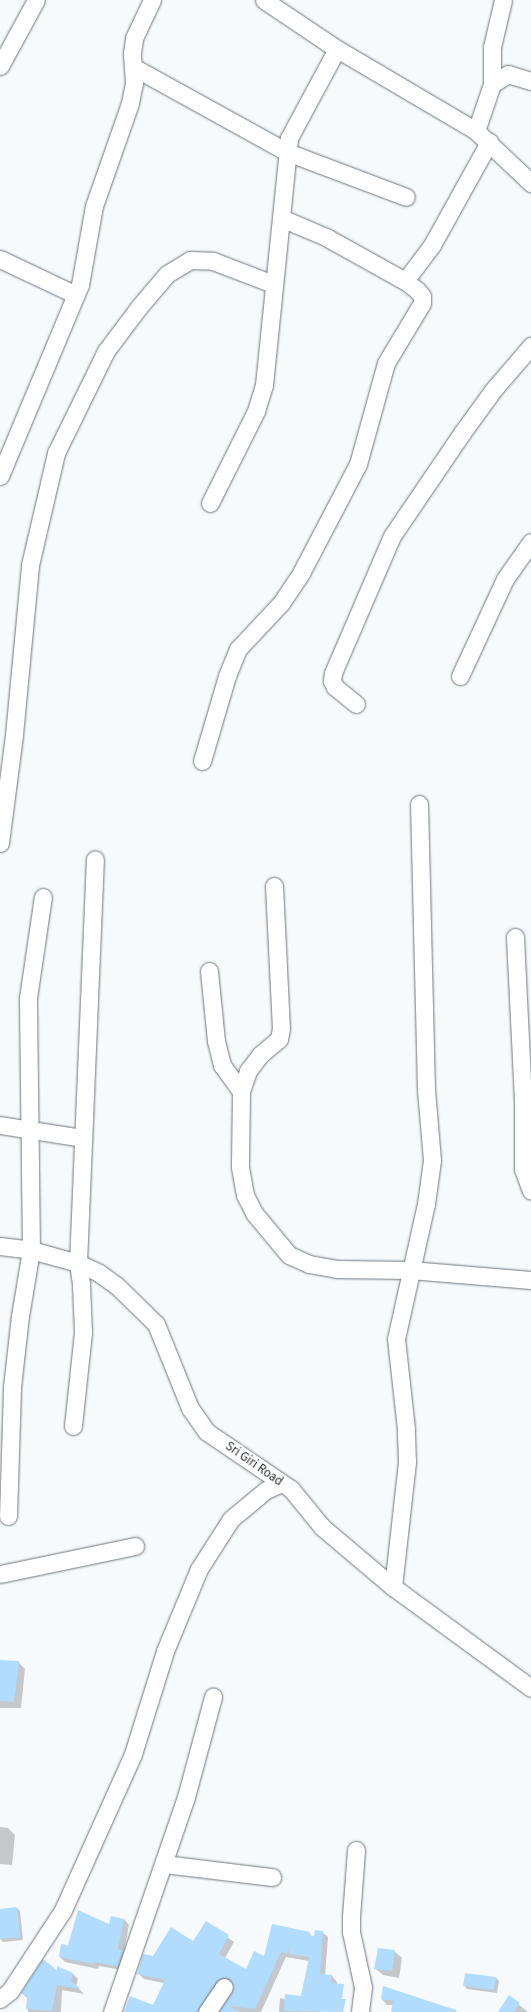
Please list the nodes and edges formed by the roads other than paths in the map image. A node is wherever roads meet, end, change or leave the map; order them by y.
1 (36, 0) edge
2 (152, 0) edge
3 (264, 0) edge
4 (503, 0) edge
5 (5, 43) edge
6 (337, 49) junction
7 (0, 66) edge
8 (135, 68) junction
9 (531, 81) edge
10 (492, 84) junction
11 (476, 131) junction
12 (489, 142) junction
13 (287, 152) junction
14 (531, 183) edge
15 (406, 197) dead end
16 (281, 218) junction
17 (0, 259) edge
18 (405, 281) junction
19 (273, 284) junction
20 (76, 295) junction
21 (531, 346) edge
22 (0, 476) edge
23 (210, 503) dead end
24 (531, 542) edge
25 (460, 676) dead end
26 (356, 704) dead end
27 (202, 761) dead end
28 (418, 804) dead end
29 (0, 843) edge
30 (95, 859) dead end
31 (274, 886) dead end
32 (43, 897) dead end
33 (516, 937) dead end
34 (209, 971) dead end
35 (242, 1091) junction
36 (0, 1125) edge
37 (29, 1130) junction
38 (84, 1138) junction
39 (531, 1191) edge
40 (0, 1246) edge
41 (31, 1250) junction
42 (78, 1263) junction
43 (410, 1270) junction
44 (531, 1280) edge
45 (73, 1426) dead end
46 (282, 1483) junction
47 (8, 1516) dead end
48 (135, 1546) dead end
49 (0, 1574) edge
50 (393, 1587) junction
51 (531, 1688) edge
52 (213, 1697) dead end
53 (356, 1850) dead end
54 (164, 1864) junction
55 (272, 1877) dead end
56 (224, 1987) dead end
57 (0, 1999) edge
58 (112, 2012) edge
59 (207, 2012) edge
60 (360, 2012) edge

1 - 5 street
2 - 8 street
3 - 6 street
4 - 10 street
5 - 7 street
6 - 11 street
6 - 13 street
8 - 13 street
8 - 20 street
9 - 10 street
10 - 11 street
11 - 12 street
12 - 14 street
12 - 18 street
13 - 15 street
13 - 16 street
16 - 18 street
16 - 19 street
17 - 20 street
18 - 27 street
19 - 23 street
19 - 29 street
20 - 22 street
21 - 26 street
24 - 25 street
28 - 43 street
30 - 38 street
31 - 35 street
32 - 37 street
33 - 39 street
34 - 35 street
35 - 43 street
36 - 37 street
37 - 38 street
37 - 41 street
38 - 42 street
40 - 41 street, Sri Giri Road
41 - 42 street, Sri Giri Road
41 - 47 street
42 - 45 street
42 - 46 street, Sri Giri Road
43 - 44 street
43 - 50 street
46 - 50 street, Sri Giri Road
46 - 57 street
48 - 49 street
50 - 51 street, Sri Giri Road
52 - 54 street
53 - 60 street
54 - 55 street
54 - 58 street
56 - 59 street

